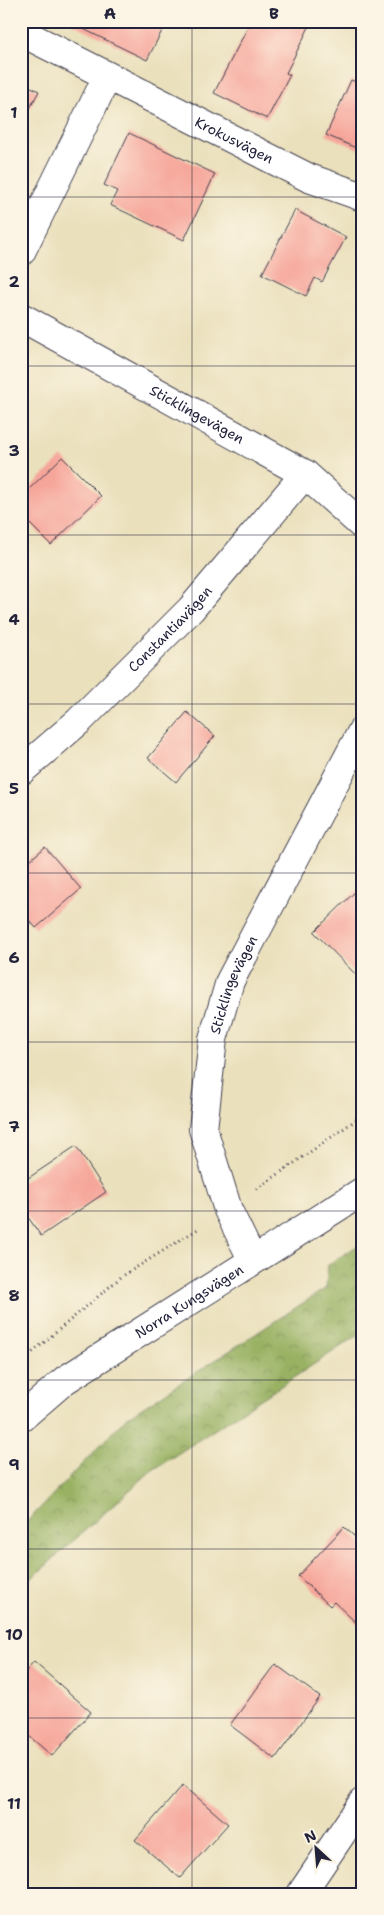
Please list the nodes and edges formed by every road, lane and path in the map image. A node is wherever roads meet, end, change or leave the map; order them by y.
1 (21, 32) edge
2 (107, 77) junction
3 (363, 197) edge
4 (21, 252) edge
5 (21, 316) edge
6 (305, 474) junction
7 (363, 526) edge
8 (363, 729) edge
9 (21, 771) edge
10 (363, 1115) edge
11 (363, 1191) edge
12 (228, 1210) junction
13 (252, 1259) junction
14 (21, 1362) edge
15 (21, 1418) edge
16 (363, 1802) edge
17 (301, 1894) edge

1 - 2 street, Krokusvägen
2 - 3 street, Krokusvägen
2 - 4 street
5 - 6 street, Sticklingevägen
6 - 7 street, Sticklingevägen
6 - 9 street, Constantiavägen
8 - 12 street, Sticklingevägen
10 - 12 path
11 - 13 street, Norra Kungsvägen
12 - 13 street, Sticklingevägen
12 - 14 path
13 - 15 street, Norra Kungsvägen
16 - 17 street

